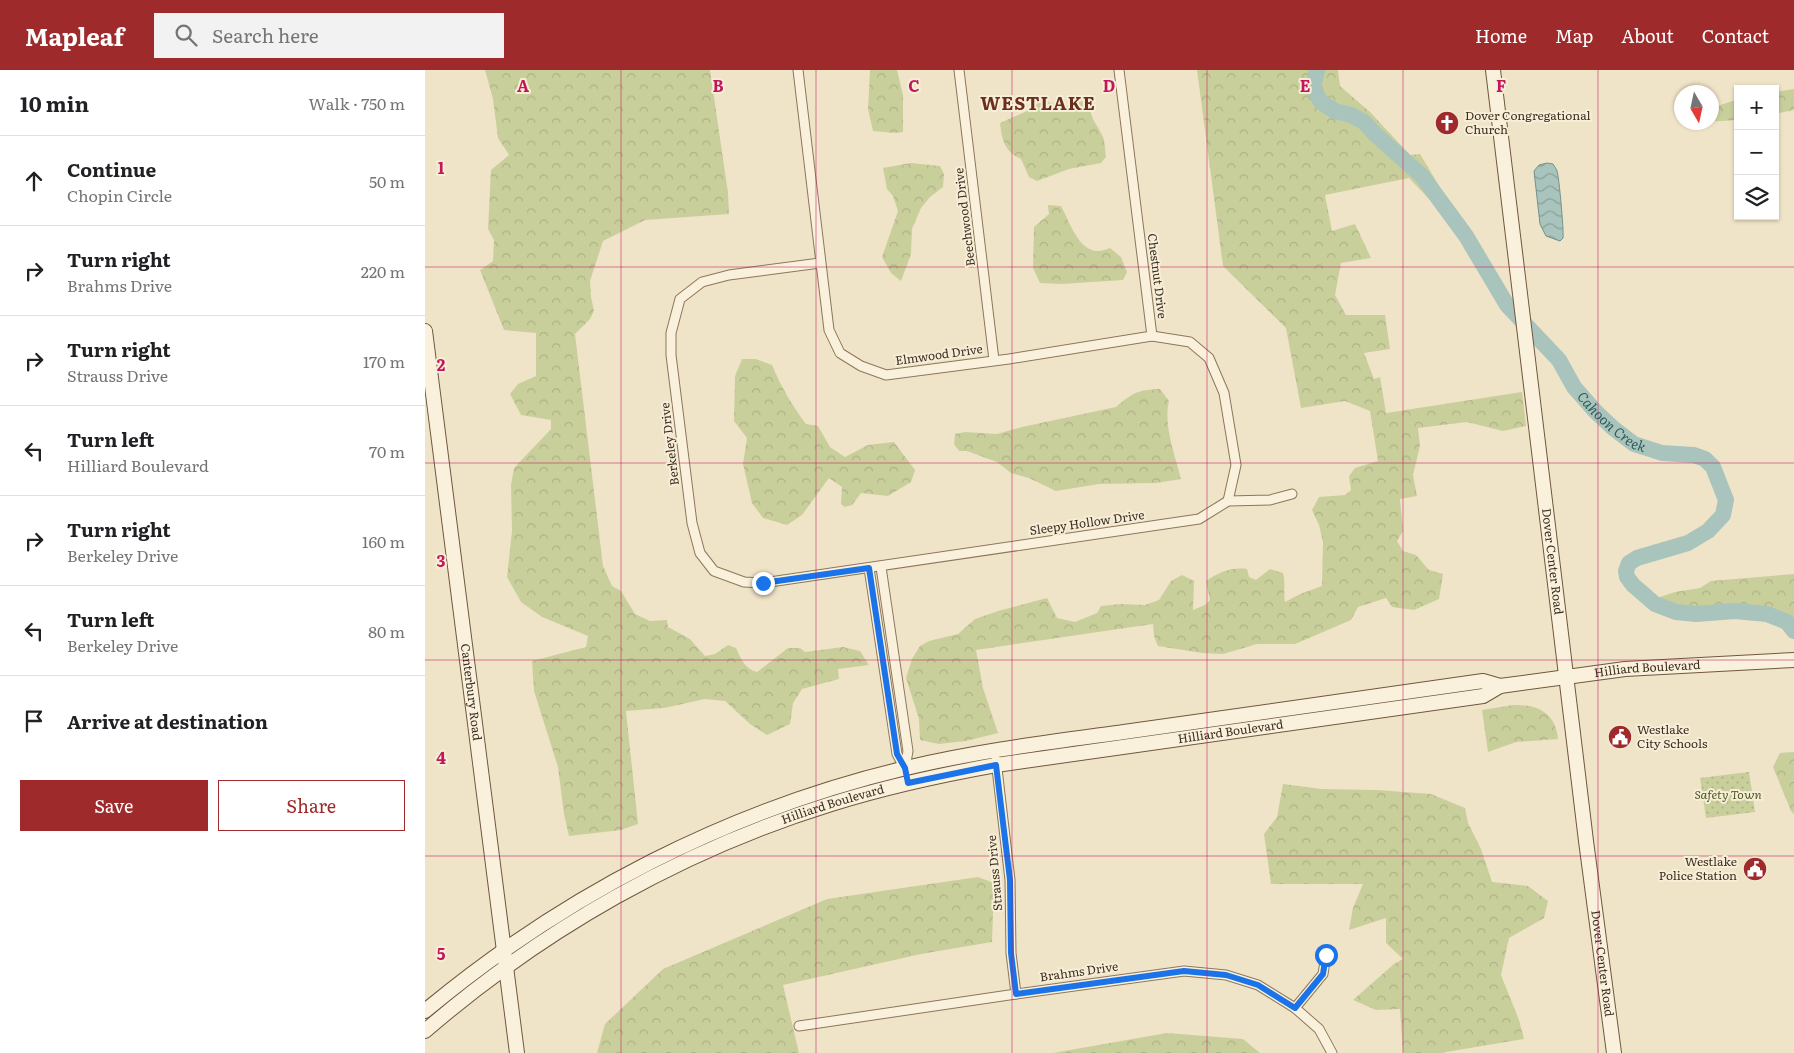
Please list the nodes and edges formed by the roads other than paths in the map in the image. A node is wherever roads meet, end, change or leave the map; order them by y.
1 (798, 70) edge
2 (959, 70) edge
3 (1119, 70) edge
4 (1493, 70) edge
5 (820, 262) junction
6 (425, 331) edge
7 (1153, 336) junction
8 (994, 360) junction
9 (1292, 494) dead end
10 (1228, 501) junction
11 (881, 567) junction
12 (869, 568) junction
13 (1794, 660) edge
14 (1567, 676) junction
15 (1500, 686) junction
16 (995, 751) junction
17 (996, 765) junction
18 (905, 768) junction
19 (908, 783) junction
20 (503, 950) junction
21 (1326, 955) dead end
22 (505, 967) junction
23 (1016, 994) junction
24 (1295, 1008) junction
25 (425, 1011) edge
26 (799, 1026) dead end
27 (425, 1031) edge
28 (517, 1053) edge
29 (1332, 1053) edge
30 (1614, 1053) edge

1 - 5 street, Elmwood Drive
2 - 8 street, Beechwood Drive
3 - 7 street, Chestnut Drive
4 - 14 main road, Dover Center Road
5 - 8 street, Elmwood Drive
5 - 12 street, Berkeley Drive
6 - 20 main road, Canterbury Road
7 - 8 street, Elmwood Drive
7 - 10 street, Chestnut Drive
9 - 10 street
10 - 11 street, Sleepy Hollow Drive
11 - 12 street, Berkeley Drive
11 - 18 street
12 - 18 street
13 - 14 main road, Hilliard Boulevard
14 - 15 main road, Hilliard Boulevard
14 - 30 main road, Dover Center Road
15 - 16 main road, Hilliard Boulevard
15 - 17 main road, Hilliard Boulevard
16 - 17 street, Strauss Drive
16 - 18 main road, Hilliard Boulevard
17 - 19 main road, Hilliard Boulevard
17 - 23 street, Strauss Drive
18 - 19 street
18 - 20 main road, Hilliard Boulevard
19 - 22 main road, Hilliard Boulevard
20 - 22 main road, Canterbury Road
20 - 25 main road, Hilliard Boulevard
21 - 24 street
22 - 27 main road, Hilliard Boulevard
22 - 28 main road, Canterbury Road
23 - 24 street, Brahms Drive
23 - 26 street, Brahms Drive
24 - 29 street, Brahms Drive

